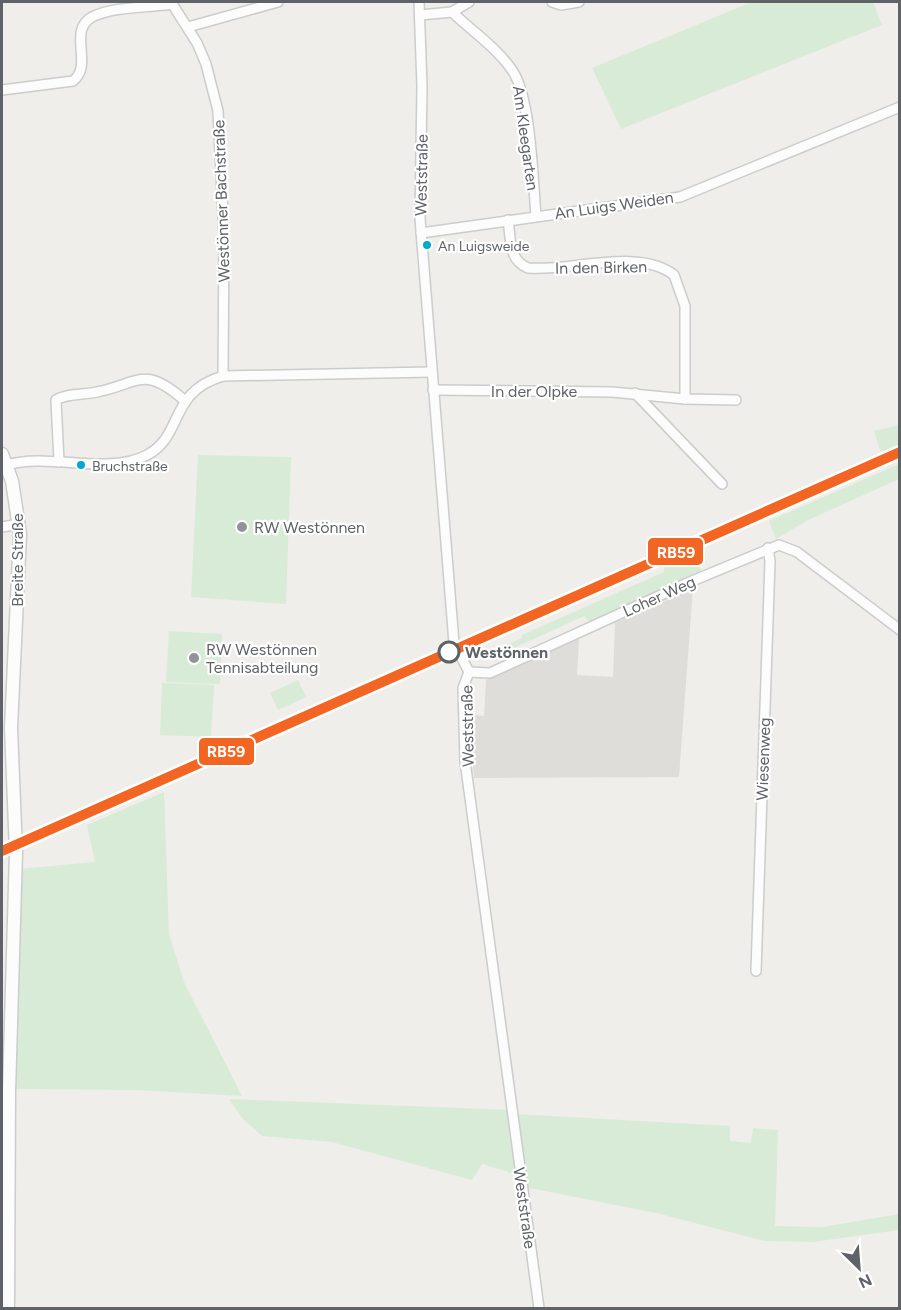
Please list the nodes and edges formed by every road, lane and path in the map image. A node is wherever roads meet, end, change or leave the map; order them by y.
1 (278, 2) edge
2 (419, 2) edge
3 (469, 2) edge
4 (552, 2) edge
5 (171, 3) edge
6 (579, 3) edge
7 (452, 12) junction
8 (420, 15) junction
9 (188, 27) junction
10 (2, 90) edge
11 (900, 107) edge
12 (536, 216) junction
13 (508, 220) junction
14 (421, 233) junction
15 (432, 372) junction
16 (223, 375) junction
17 (433, 390) junction
18 (635, 393) junction
19 (685, 399) junction
20 (184, 400) junction
21 (736, 400) dead end
22 (4, 460) edge
23 (59, 462) junction
24 (722, 484) dead end
25 (19, 524) junction
26 (2, 527) edge
27 (768, 548) junction
28 (900, 630) edge
29 (469, 672) junction
30 (756, 971) dead end
31 (8, 1308) edge
32 (539, 1308) edge

1 - 9 street
2 - 8 street, Weststraße
3 - 7 street
4 - 6 street
5 - 9 street, Westönner Bachstraße
5 - 10 street
7 - 8 street
7 - 12 street, Am Kleegarten
8 - 14 street, Weststraße
9 - 16 street, Westönner Bachstraße
11 - 12 street, An Luigs Weiden
12 - 13 street, An Luigs Weiden
13 - 14 street, An Luigs Weiden
13 - 19 street, In den Birken
14 - 15 street, Weststraße
15 - 16 street
15 - 17 street, Weststraße
16 - 20 street
17 - 18 street, In der Olpke
17 - 29 street, Weststraße
18 - 19 street, In der Olpke
18 - 24 street
19 - 21 street, In der Olpke
20 - 23 street
20 - 23 street
22 - 23 street
22 - 25 street, Breite Straße
25 - 26 street
25 - 31 street, Breite Straße
27 - 28 street
27 - 29 street, Loher Weg
27 - 30 street, Wiesenweg
29 - 32 street, Weststraße

